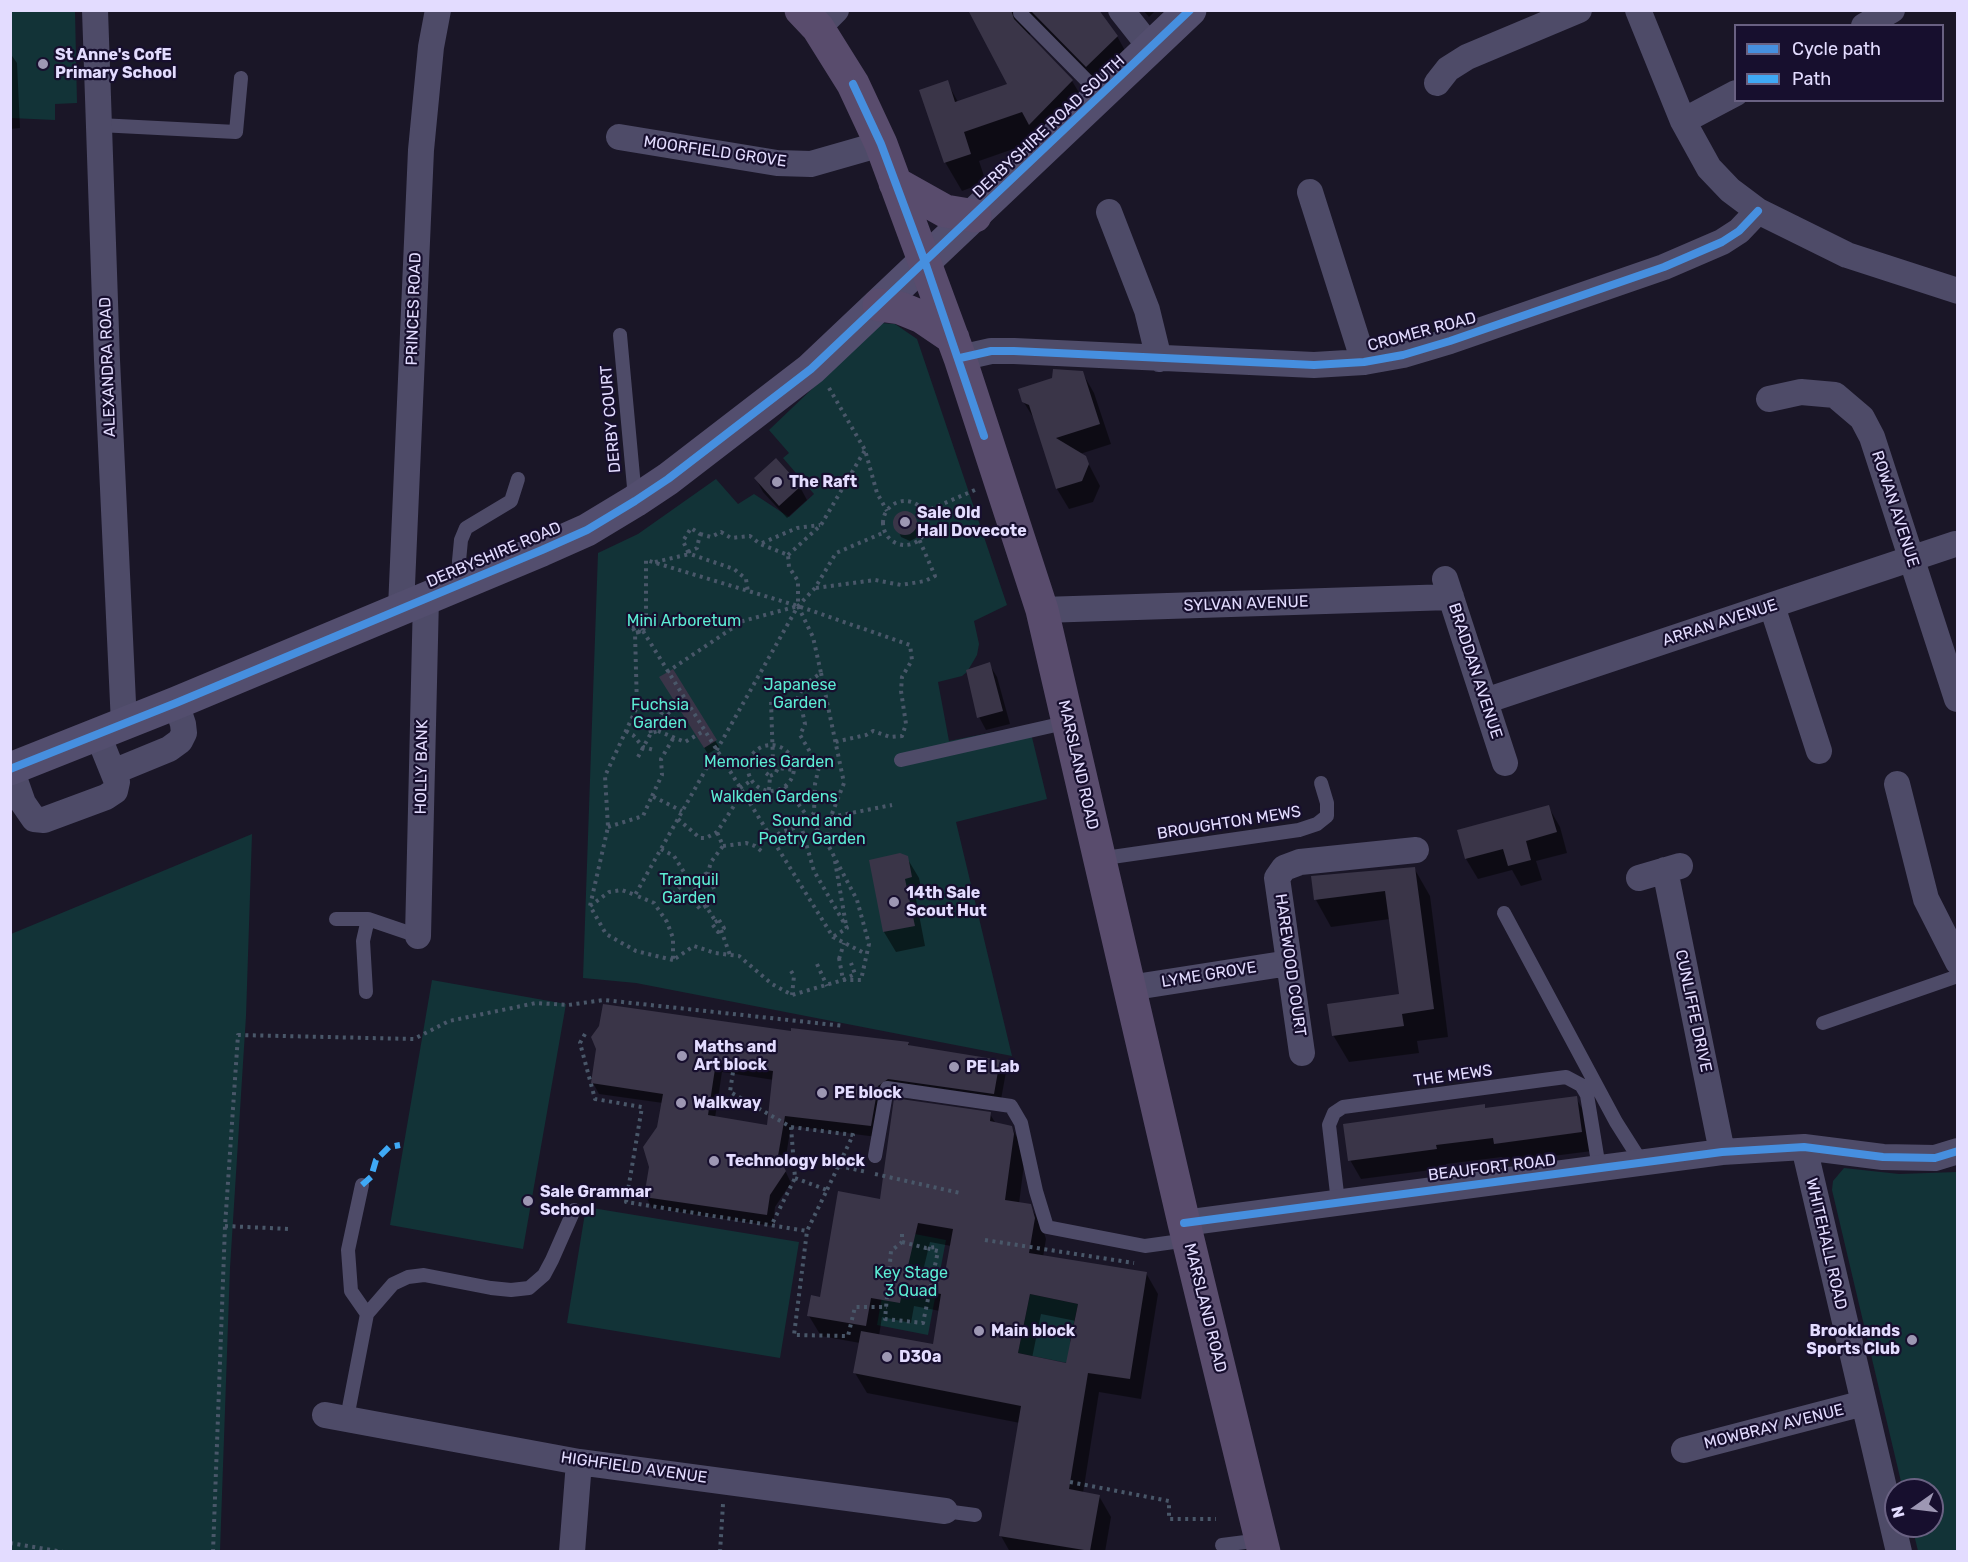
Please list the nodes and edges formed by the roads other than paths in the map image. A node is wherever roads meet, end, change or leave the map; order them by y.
1 (95, 10) edge
2 (438, 10) edge
3 (1121, 10) edge
4 (1190, 10) edge
5 (1579, 10) edge
6 (1638, 10) edge
7 (1892, 10) edge
8 (1020, 13) dead end
9 (818, 16) edge
10 (1868, 24) edge
11 (1151, 48) junction
12 (241, 78) dead end
13 (1437, 82) dead end
14 (1734, 94) edge
15 (1102, 96) junction
16 (1683, 121) junction
17 (99, 125) junction
18 (619, 137) dead end
19 (881, 144) junction
20 (895, 183) junction
21 (1310, 192) dead end
22 (1758, 211) junction
23 (1109, 212) dead end
24 (975, 216) junction
25 (925, 262) junction
26 (1958, 291) edge
27 (879, 305) junction
28 (620, 334) dead end
29 (956, 348) junction
30 (1159, 359) junction
31 (1364, 362) junction
32 (1770, 399) dead end
33 (518, 479) dead end
34 (635, 501) junction
35 (1955, 544) dead end
36 (1910, 560) junction
37 (462, 584) junction
38 (1448, 588) joint
39 (413, 603) junction
40 (1772, 606) junction
41 (1042, 610) junction
42 (1958, 699) edge
43 (1485, 701) junction
44 (176, 704) junction
45 (1069, 722) junction
46 (111, 729) junction
47 (1819, 751) dead end
48 (901, 760) dead end
49 (1505, 763) dead end
50 (11, 769) edge
51 (113, 772) junction
52 (1321, 783) dead end
53 (1897, 784) dead end
54 (17, 806) edge
55 (1416, 850) dead end
56 (1098, 859) junction
57 (1639, 878) dead end
58 (1504, 913) dead end
59 (336, 919) dead end
60 (368, 919) junction
61 (418, 936) joint
62 (1958, 962) edge
63 (1289, 963) junction
64 (1958, 976) edge
65 (1129, 988) junction
66 (366, 992) dead end
67 (1823, 1023) dead end
68 (1302, 1053) dead end
69 (1804, 1147) junction
70 (1958, 1151) edge
71 (1722, 1152) junction
72 (875, 1156) dead end
73 (1642, 1163) junction
74 (1599, 1168) junction
75 (362, 1185) dead end
76 (1338, 1202) junction
77 (573, 1210) dead end
78 (1186, 1232) junction
79 (368, 1314) junction
80 (1864, 1403) junction
81 (336, 1416) joint
82 (1684, 1450) dead end
83 (579, 1462) junction
84 (945, 1511) joint
85 (975, 1515) dead end
86 (1222, 1545) dead end
87 (1262, 1546) edge
88 (572, 1551) edge
89 (1899, 1551) edge

1 - 17 street, ALEXANDRA ROAD
2 - 39 street, PRINCES ROAD
3 - 11 street
4 - 11 street, DERBYSHIRE ROAD SOUTH
5 - 13 street
6 - 16 street
7 - 10 street
8 - 15 lane
9 - 19 main road, MARSLAND ROAD
11 - 15 street, DERBYSHIRE ROAD SOUTH
12 - 17 lane
14 - 16 street
15 - 24 street, DERBYSHIRE ROAD SOUTH
16 - 22 street
17 - 46 street, ALEXANDRA ROAD
18 - 19 street, MOORFIELD GROVE
19 - 20 main road, MARSLAND ROAD
20 - 24 main road
20 - 25 main road, MARSLAND ROAD
21 - 31 street
22 - 26 street
22 - 31 street, CROMER ROAD
23 - 30 street
24 - 25 street, DERBYSHIRE ROAD SOUTH
25 - 27 street, DERBYSHIRE ROAD
25 - 29 main road, MARSLAND ROAD
27 - 29 main road
27 - 34 street, DERBYSHIRE ROAD
28 - 34 lane, DERBY COURT
29 - 30 street, CROMER ROAD
29 - 41 main road, MARSLAND ROAD
30 - 31 street, CROMER ROAD
32 - 36 street, ROWAN AVENUE
33 - 37 lane
34 - 37 street, DERBYSHIRE ROAD
35 - 36 street, ARRAN AVENUE
36 - 40 street, ARRAN AVENUE
36 - 42 street, ROWAN AVENUE
37 - 39 street, DERBYSHIRE ROAD
38 - 41 street, SYLVAN AVENUE
38 - 43 street, BRADDAN AVENUE
39 - 44 street, DERBYSHIRE ROAD
39 - 61 street, HOLLY BANK
40 - 43 street, ARRAN AVENUE
40 - 47 street
41 - 45 main road, MARSLAND ROAD
43 - 49 street, BRADDAN AVENUE
44 - 46 street, DERBYSHIRE ROAD
44 - 51 street
45 - 48 lane
45 - 56 main road, MARSLAND ROAD
46 - 50 street, DERBYSHIRE ROAD
46 - 51 street
50 - 54 street, DERBYSHIRE ROAD
51 - 54 street, DERBYSHIRE ROAD
52 - 56 lane, BROUGHTON MEWS
53 - 62 street
55 - 63 street, HAREWOOD COURT
56 - 65 main road, MARSLAND ROAD
57 - 71 street, CUNLIFFE DRIVE
58 - 73 lane
59 - 60 lane
60 - 61 lane
60 - 66 lane
63 - 65 street, LYME GROVE
63 - 68 street, HAREWOOD COURT
64 - 67 lane
65 - 78 main road, MARSLAND ROAD
69 - 70 street, BEAUFORT ROAD
69 - 71 street, BEAUFORT ROAD
69 - 80 street, WHITEHALL ROAD
71 - 73 street, BEAUFORT ROAD
72 - 78 lane
73 - 74 street, BEAUFORT ROAD
74 - 76 street, BEAUFORT ROAD
74 - 76 lane, THE MEWS
75 - 79 lane
76 - 78 street, BEAUFORT ROAD
77 - 79 lane
78 - 87 main road, MARSLAND ROAD
79 - 81 lane
80 - 82 street, MOWBRAY AVENUE
80 - 89 street, WHITEHALL ROAD
81 - 83 street, HIGHFIELD AVENUE
83 - 84 street, HIGHFIELD AVENUE
83 - 88 street
84 - 85 lane
86 - 87 lane

